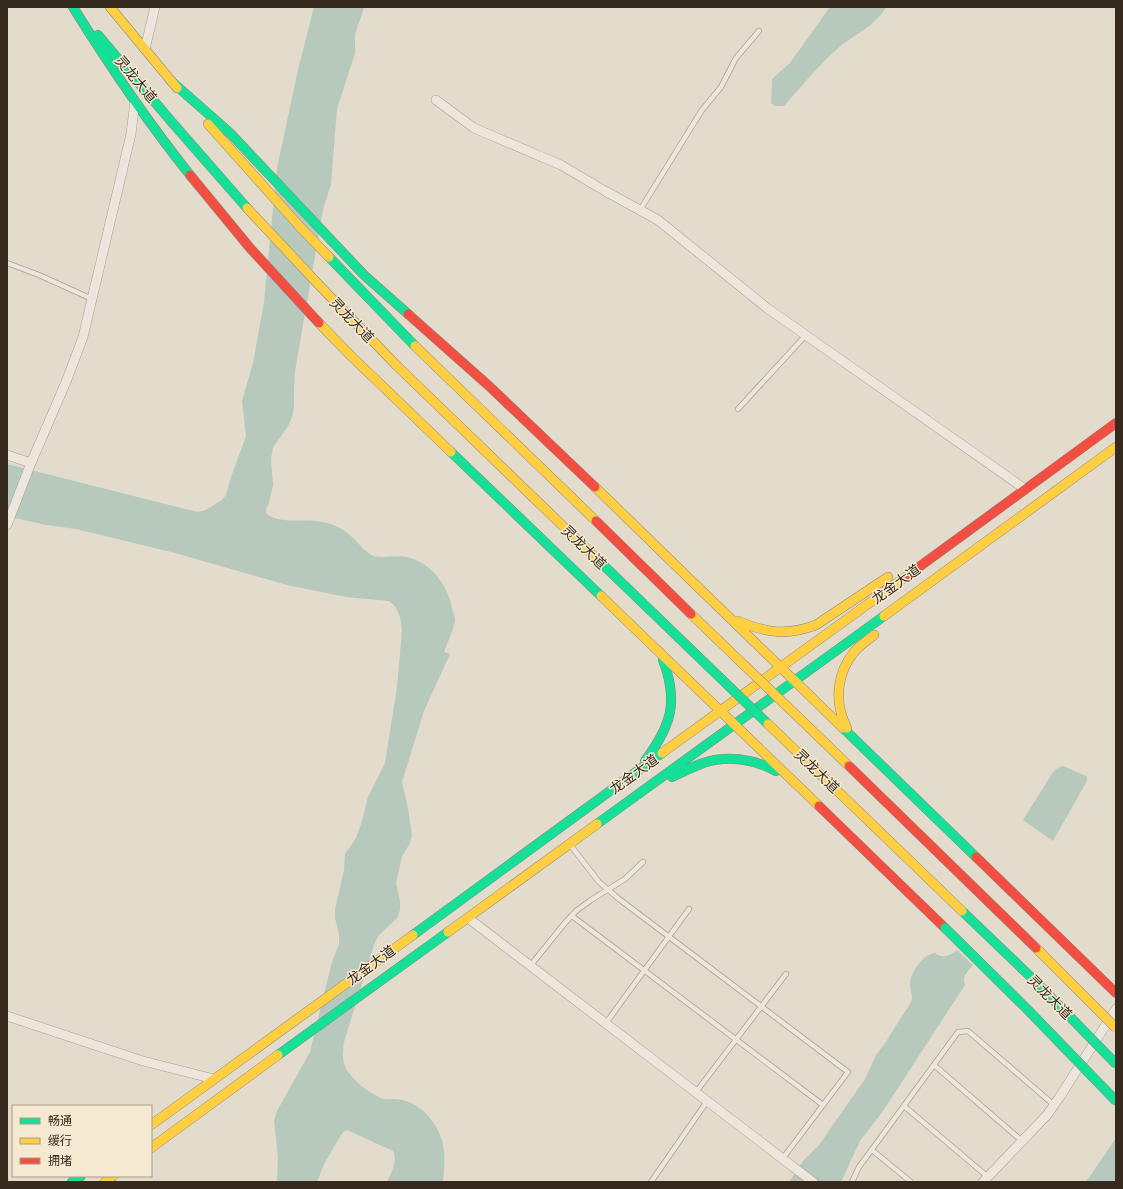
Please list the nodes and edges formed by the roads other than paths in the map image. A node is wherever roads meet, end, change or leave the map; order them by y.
1 (75, 7) edge
2 (110, 7) edge
3 (155, 7) edge
4 (759, 31) dead end
5 (144, 49) junction
6 (171, 81) junction
7 (138, 82) junction
8 (436, 100) dead end
9 (135, 103) junction
10 (640, 210) junction
11 (7, 263) edge
12 (92, 299) junction
13 (806, 335) junction
14 (738, 409) dead end
15 (1116, 423) edge
16 (1116, 447) edge
17 (7, 455) edge
18 (31, 463) junction
19 (1025, 489) junction
20 (7, 525) edge
21 (952, 542) junction
22 (969, 553) junction
23 (908, 564) dead end
24 (894, 573) dead end
25 (901, 615) dead end
26 (730, 617) junction
27 (883, 628) dead end
28 (659, 652) junction
29 (781, 667) junction
30 (795, 680) junction
31 (720, 711) junction
32 (734, 725) junction
33 (856, 740) junction
34 (636, 772) junction
35 (796, 784) junction
36 (647, 787) junction
37 (570, 844) junction
38 (643, 862) dead end
39 (609, 890) junction
40 (689, 910) dead end
41 (572, 916) junction
42 (468, 918) junction
43 (669, 937) junction
44 (531, 965) junction
45 (644, 970) junction
46 (786, 974) dead end
47 (1116, 993) edge
48 (761, 1006) junction
49 (1116, 1010) edge
50 (7, 1016) edge
51 (606, 1022) junction
52 (1116, 1028) edge
53 (736, 1039) junction
54 (1116, 1064) edge
55 (934, 1065) junction
56 (214, 1079) junction
57 (696, 1092) junction
58 (708, 1100) junction
59 (1116, 1100) edge
60 (823, 1105) junction
61 (1054, 1105) junction
62 (904, 1106) junction
63 (152, 1124) edge
64 (1022, 1141) junction
65 (152, 1147) edge
66 (872, 1150) junction
67 (783, 1158) junction
68 (986, 1179) edge
69 (651, 1182) edge
70 (813, 1182) edge
71 (852, 1182) edge
72 (911, 1182) edge

1 - 7 main road, 灵龙大道
1 - 9 main road
2 - 5 main road, 灵龙大道
3 - 5 street
4 - 10 lane
5 - 6 main road, 灵龙大道
6 - 26 main road
6 - 52 main road, 灵龙大道, bridge
7 - 9 street
7 - 54 main road, 灵龙大道, bridge
8 - 10 street
9 - 12 street
9 - 28 main road
10 - 13 street
11 - 12 lane
12 - 18 street
13 - 14 lane
13 - 19 street
15 - 19 main road, 龙金大道
16 - 22 main road, 龙金大道
17 - 18 street
18 - 20 street
19 - 21 main road, 龙金大道
21 - 23 main road
21 - 29 main road, 龙金大道
22 - 25 main road
22 - 30 main road, 龙金大道
24 - 26 main road
26 - 29 main road
27 - 33 main road
28 - 31 main road
28 - 34 main road
29 - 30 main road
29 - 31 main road, 龙金大道
30 - 32 main road, 龙金大道
30 - 33 main road
31 - 32 main road
31 - 34 main road, 龙金大道
32 - 35 main road
32 - 36 main road, 龙金大道
33 - 47 main road
34 - 56 main road, 龙金大道
35 - 36 main road
35 - 59 main road, bridge
36 - 37 main road, 龙金大道
37 - 39 lane
37 - 42 main road, 龙金大道
38 - 39 lane
39 - 41 lane
39 - 43 lane
40 - 43 lane
41 - 44 lane
41 - 45 lane
42 - 44 street
42 - 65 main road, 龙金大道
43 - 45 lane
43 - 48 lane
44 - 51 street
45 - 51 lane
45 - 53 lane
46 - 48 lane
48 - 53 lane
48 - 60 lane
49 - 61 street
50 - 56 street
51 - 57 street
53 - 57 lane
53 - 60 lane
55 - 61 lane
55 - 62 lane
55 - 64 lane
56 - 63 main road, 龙金大道
57 - 58 street
58 - 67 street
58 - 69 lane
60 - 67 lane
61 - 64 street
62 - 66 lane
62 - 68 lane
64 - 68 street
66 - 71 lane
66 - 72 lane
67 - 70 street

